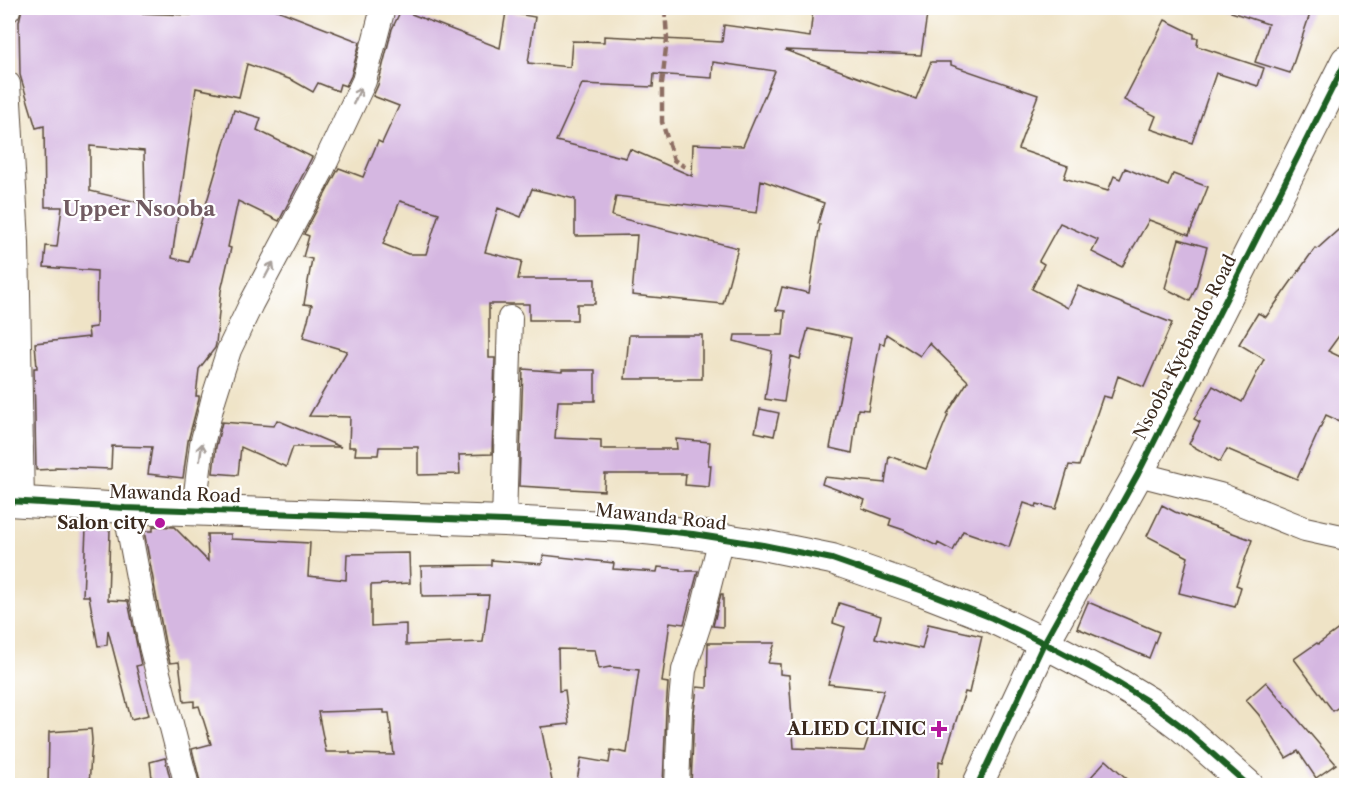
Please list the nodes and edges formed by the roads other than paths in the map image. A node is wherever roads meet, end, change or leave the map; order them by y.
1 (383, 8) edge
2 (1347, 62) edge
3 (8, 84) edge
4 (510, 318) dead end
5 (1138, 474) junction
6 (15, 502) edge
7 (125, 508) junction
8 (194, 510) junction
9 (504, 521) junction
10 (721, 538) junction
11 (1347, 538) edge
12 (1044, 643) junction
13 (187, 786) edge
14 (677, 786) edge
15 (977, 786) edge
16 (1249, 786) edge

8 -> 1 street
2 - 5 street, Nsooba Kyebando Road
3 - 6 street
4 - 9 street
5 - 11 street
5 - 12 street, Nsooba Kyebando Road
6 - 7 street, Mawanda Road
7 - 8 street, Mawanda Road
7 - 13 street
8 - 9 street, Mawanda Road
9 - 10 street, Mawanda Road
10 - 12 street, Mawanda Road
10 - 14 street
12 - 15 street, Nsooba Kyebando Road
12 - 16 street, Mawanda Road

